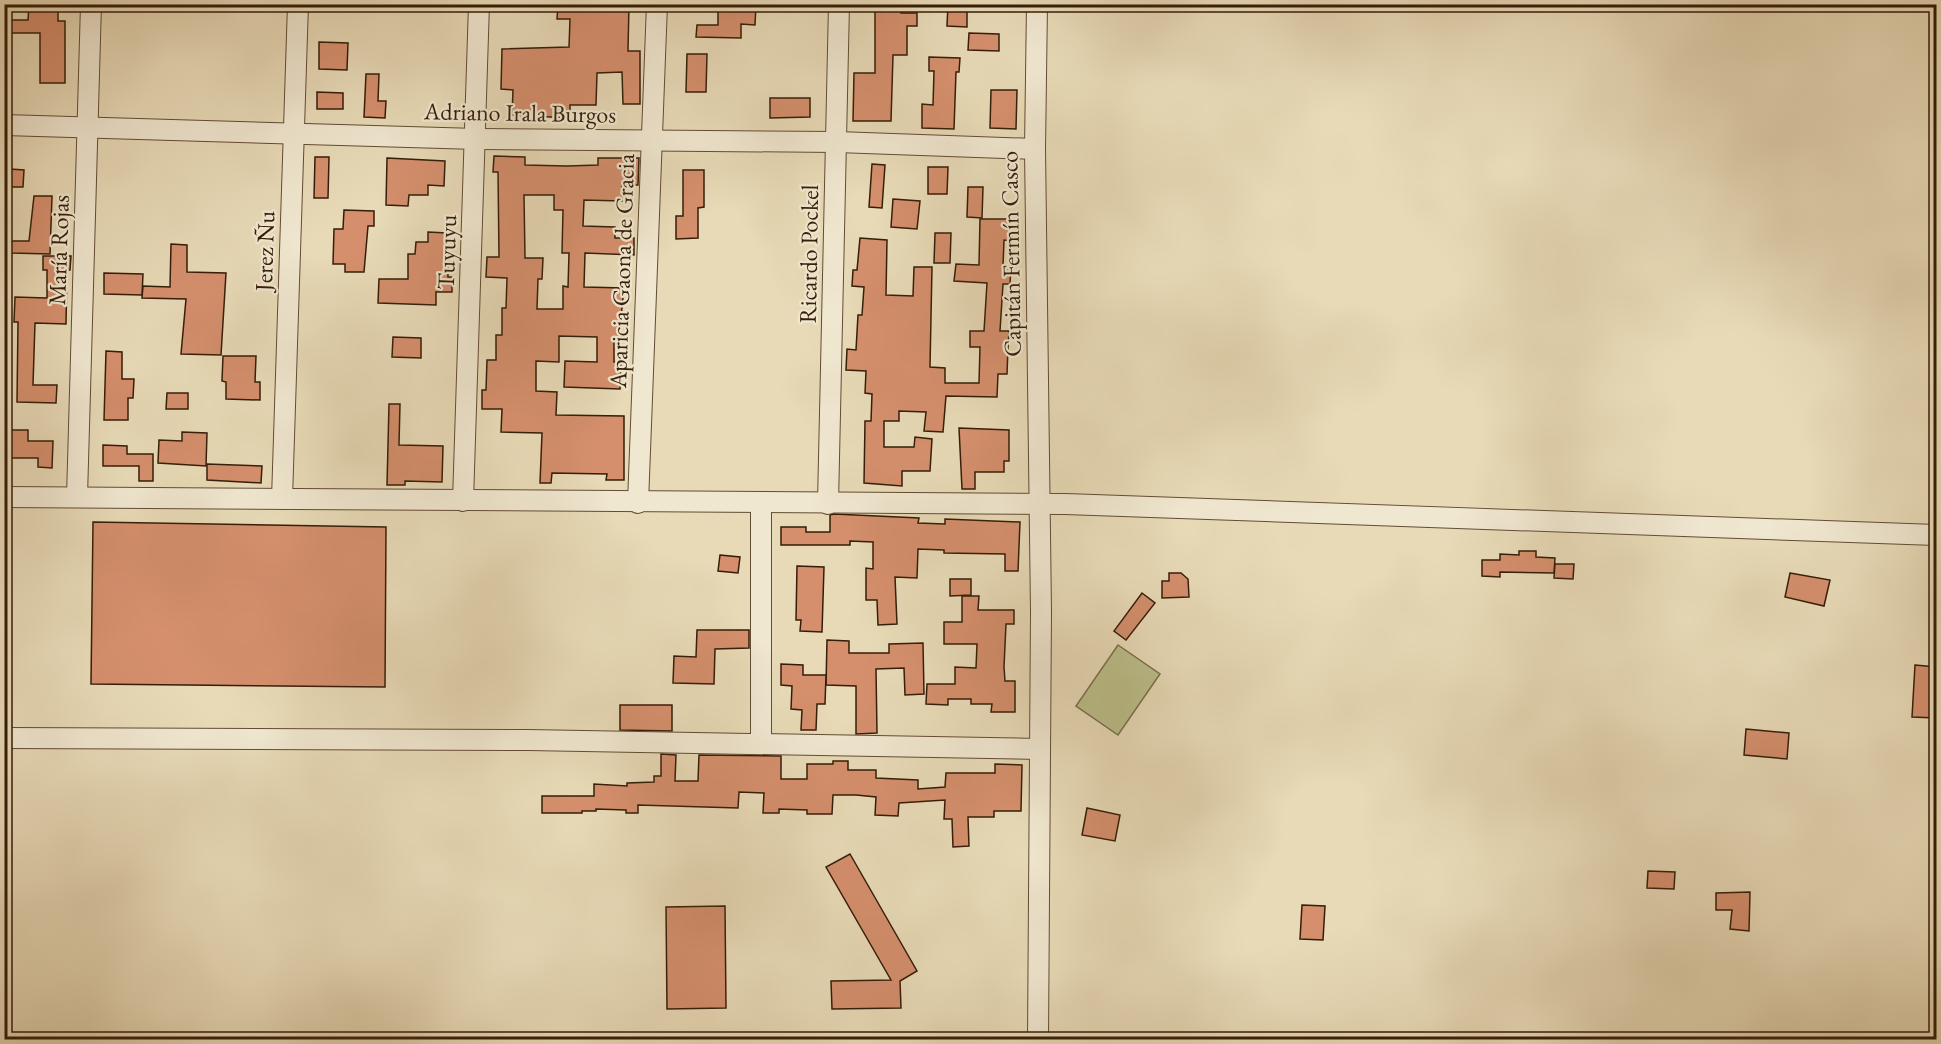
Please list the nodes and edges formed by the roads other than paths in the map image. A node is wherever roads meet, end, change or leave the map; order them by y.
1 (91, 4) edge
2 (298, 4) edge
3 (479, 4) edge
4 (657, 4) edge
5 (839, 4) edge
6 (1037, 4) edge
7 (4, 125) edge
8 (88, 127) junction
9 (295, 134) junction
10 (477, 139) junction
11 (654, 141) junction
12 (837, 142) junction
13 (1035, 149) junction
14 (4, 497) edge
15 (77, 497) junction
16 (282, 499) junction
17 (463, 501) junction
18 (638, 503) junction
19 (761, 504) junction
20 (828, 504) junction
21 (1040, 504) junction
22 (1936, 535) edge
23 (4, 738) edge
24 (761, 744) junction
25 (1040, 749) junction
26 (1038, 1040) edge

1 - 8 street, María Rojas
2 - 9 street, Jerez Ñu
3 - 10 street, Tuyuyu
4 - 11 street, Aparicia Gaona de Gracia
5 - 12 street, Ricardo Pockel
6 - 13 street, Capitán Fermín Casco
7 - 8 street, Adriano Irala Burgos
8 - 9 street, Adriano Irala Burgos
8 - 15 street, María Rojas
9 - 10 street, Adriano Irala Burgos
9 - 16 street, Jerez Ñu
10 - 11 street, Adriano Irala Burgos
10 - 17 street, Tuyuyu
11 - 12 street, Adriano Irala Burgos
11 - 18 street, Aparicia Gaona de Gracia
12 - 13 street, Adriano Irala Burgos
12 - 20 street, Ricardo Pockel
13 - 21 street, Capitán Fermín Casco
14 - 15 street
15 - 16 street
16 - 17 street
17 - 18 street
18 - 19 street
19 - 20 street
19 - 24 street
20 - 21 street
21 - 22 street
21 - 25 street, Capitán Fermín Casco
23 - 24 street
24 - 25 street
25 - 26 street, Capitán Fermín Casco

